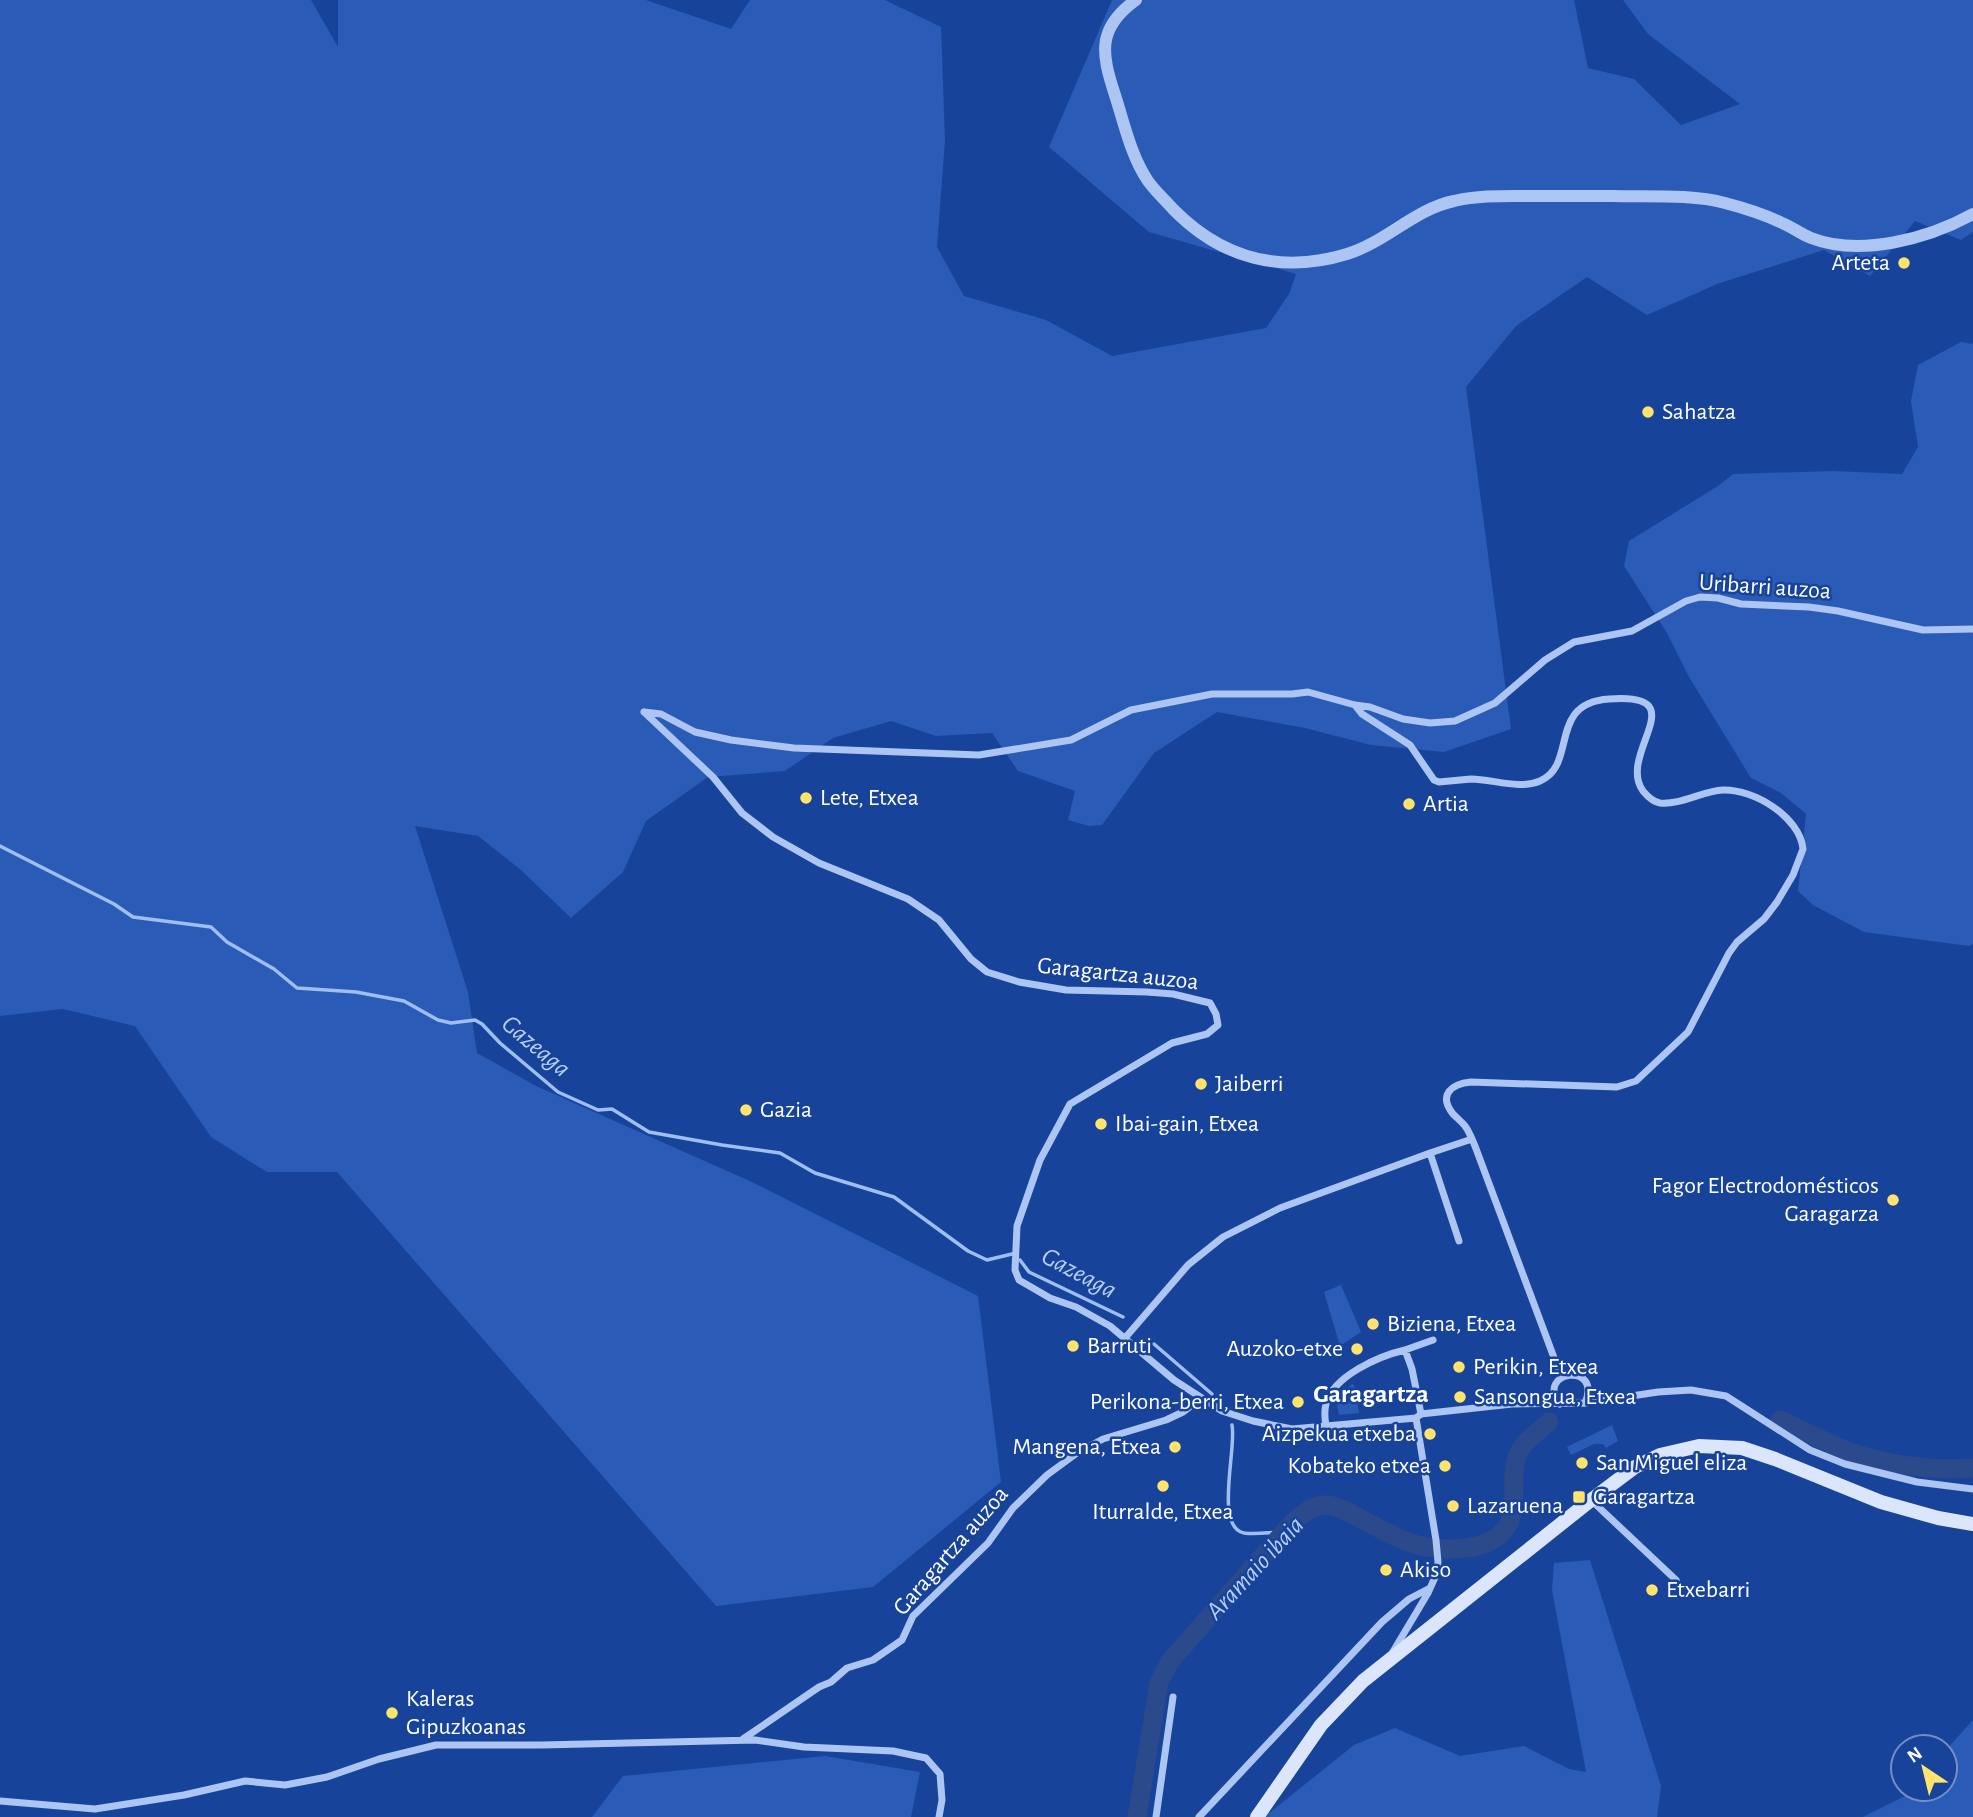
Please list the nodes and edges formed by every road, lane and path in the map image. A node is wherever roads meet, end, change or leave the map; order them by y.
1 (1136, 0) edge
2 (1973, 214) edge
3 (1973, 629) edge
4 (1298, 692) joint
5 (1355, 705) junction
6 (1472, 1139) junction
7 (1430, 1153) junction
8 (1459, 1241) dead end
9 (1125, 1338) junction
10 (1433, 1340) dead end
11 (1405, 1350) junction
12 (1563, 1377) junction
13 (1200, 1399) junction
14 (1585, 1403) junction
15 (1560, 1404) junction
16 (1418, 1416) junction
17 (1325, 1426) junction
18 (1973, 1489) edge
19 (1591, 1500) junction
20 (1973, 1524) edge
21 (1676, 1580) dead end
22 (1430, 1588) junction
23 (1387, 1661) junction
24 (1173, 1697) dead end
25 (739, 1741) junction
26 (0, 1801) edge
27 (939, 1817) edge
28 (1156, 1817) edge
29 (1199, 1817) edge
30 (1257, 1817) edge

1 - 2 street
3 - 5 street, Uribarri auzoa
4 - 5 street, Uribarri auzoa
4 - 9 street, Garagartza auzoa
5 - 6 street
6 - 7 street
6 - 12 street
7 - 8 street
7 - 9 street
9 - 13 street, Garagartza auzoa
10 - 11 street
11 - 16 street
11 - 17 street
12 - 14 street
12 - 15 street
13 - 17 street, Garagartza auzoa
13 - 25 street, Garagartza auzoa
14 - 15 street
14 - 18 street
15 - 16 street, Garagartza auzoa
16 - 17 street, Garagartza auzoa
16 - 22 street
19 - 20 main road
19 - 21 street
19 - 23 main road
22 - 23 street
22 - 29 street
23 - 30 main road
24 - 28 street
25 - 26 street
25 - 27 street

